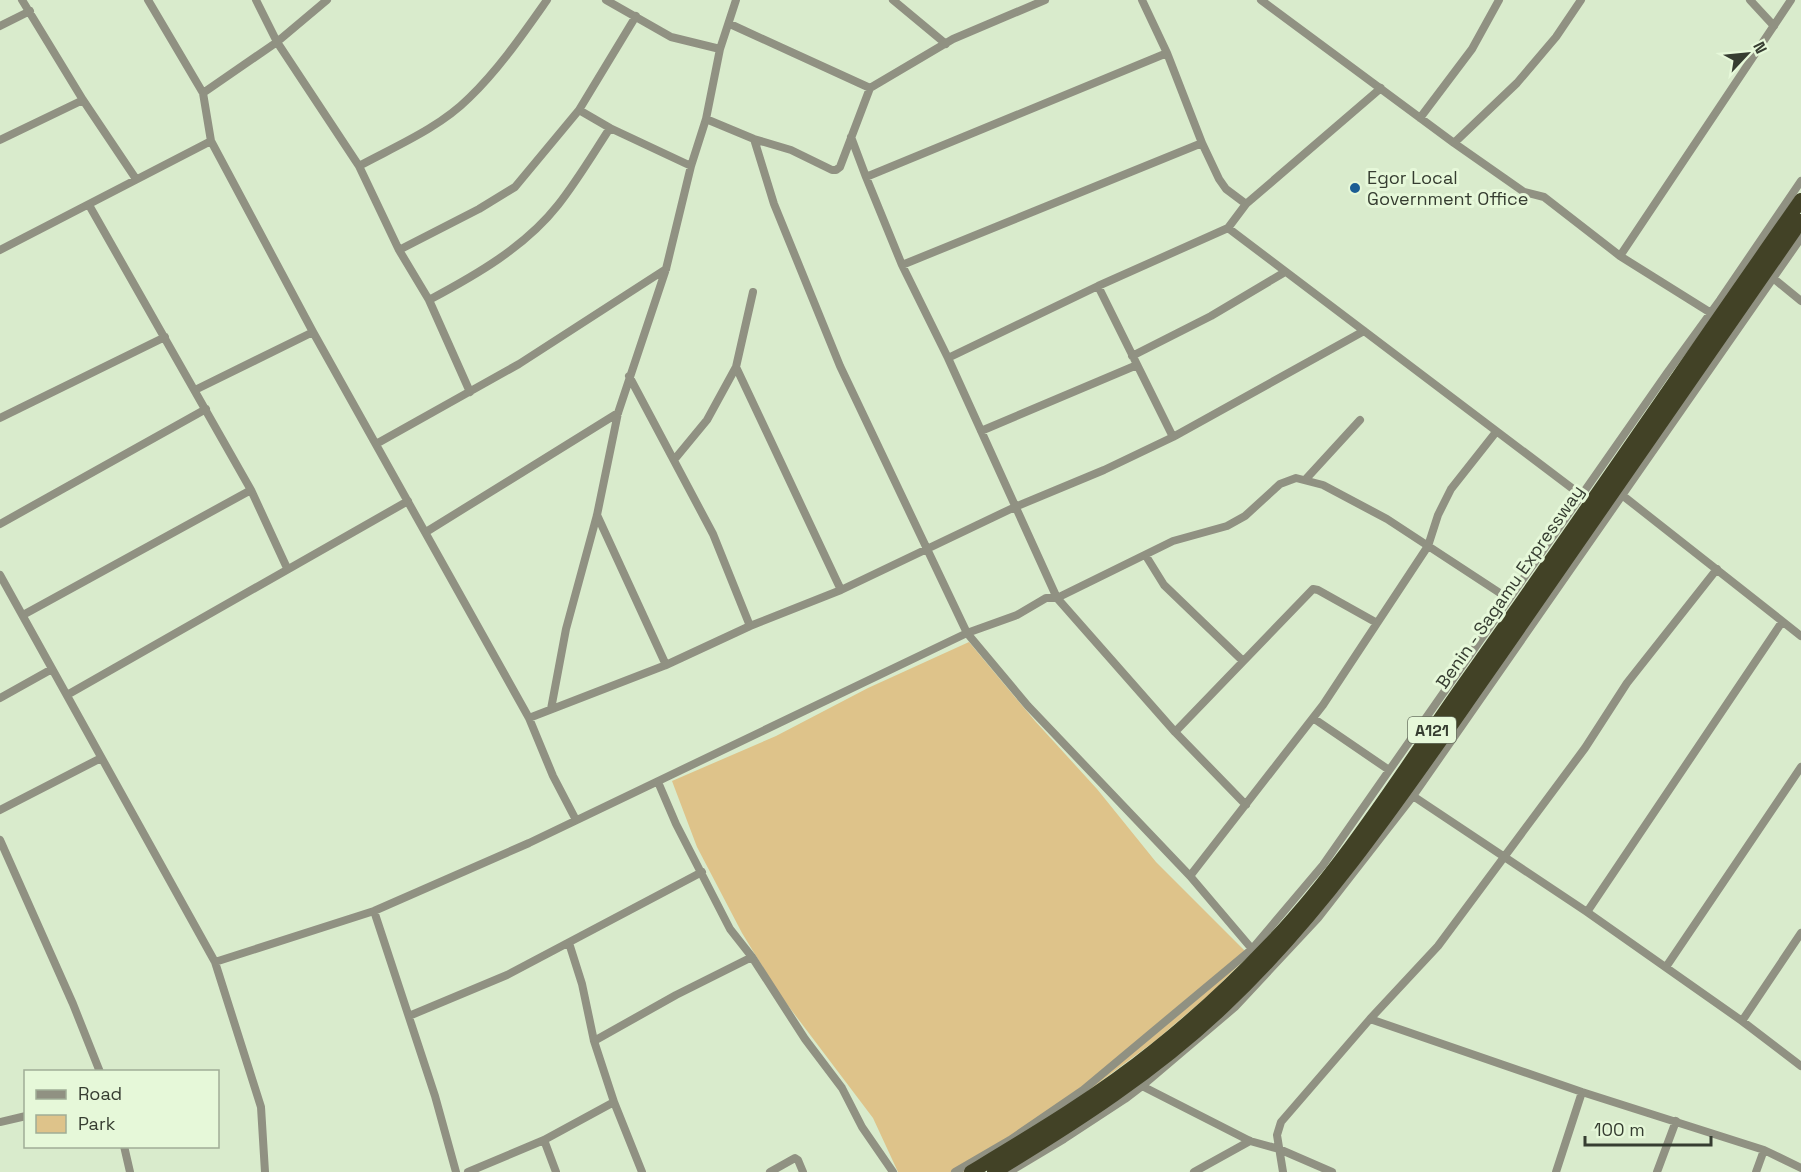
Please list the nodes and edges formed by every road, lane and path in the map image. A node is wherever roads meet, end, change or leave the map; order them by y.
1 (22, 0) edge
2 (147, 0) edge
3 (256, 0) edge
4 (327, 0) edge
5 (547, 0) edge
6 (606, 0) edge
7 (736, 0) edge
8 (893, 0) edge
9 (1045, 0) edge
10 (1142, 0) edge
11 (1261, 0) edge
12 (1499, 0) edge
13 (1581, 0) edge
14 (1750, 0) edge
15 (1791, 0) edge
16 (30, 12) junction
17 (636, 16) junction
18 (730, 24) junction
19 (0, 26) edge
20 (1774, 26) junction
21 (277, 42) junction
22 (946, 44) junction
23 (720, 49) junction
24 (1167, 53) junction
25 (870, 88) junction
26 (1381, 88) junction
27 (203, 93) junction
28 (82, 100) junction
29 (579, 110) junction
30 (706, 118) junction
31 (1420, 118) junction
32 (610, 128) junction
33 (851, 137) junction
34 (754, 139) junction
35 (0, 140) edge
36 (211, 141) junction
37 (1202, 143) junction
38 (1454, 143) junction
39 (359, 166) junction
40 (691, 166) junction
41 (866, 177) junction
42 (136, 179) junction
43 (1801, 182) edge
44 (1801, 200) edge
45 (1246, 204) junction
46 (89, 205) junction
47 (1801, 221) edge
48 (1228, 228) junction
49 (1801, 238) edge
50 (0, 250) edge
51 (399, 250) junction
52 (1620, 256) junction
53 (903, 265) junction
54 (666, 269) junction
55 (1285, 272) junction
56 (1773, 278) junction
57 (1098, 286) junction
58 (753, 292) dead end
59 (429, 300) junction
60 (1801, 301) edge
61 (1711, 313) junction
62 (1364, 331) junction
63 (313, 332) junction
64 (165, 337) junction
65 (1132, 356) junction
66 (948, 358) junction
67 (1137, 365) junction
68 (736, 367) junction
69 (629, 376) junction
70 (195, 390) junction
71 (470, 392) junction
72 (206, 409) junction
73 (618, 413) junction
74 (0, 418) edge
75 (1360, 420) dead end
76 (981, 431) junction
77 (1496, 432) junction
78 (1173, 437) junction
79 (376, 444) junction
80 (674, 460) junction
81 (1305, 480) junction
82 (251, 490) junction
83 (1581, 495) junction
84 (1622, 495) junction
85 (408, 501) junction
86 (1015, 507) junction
87 (597, 515) junction
88 (0, 524) edge
89 (426, 532) junction
90 (1428, 546) junction
91 (928, 549) junction
92 (1146, 556) junction
93 (287, 568) junction
94 (1717, 569) junction
95 (0, 575) edge
96 (841, 590) junction
97 (1057, 598) junction
98 (1509, 598) junction
99 (23, 615) junction
100 (1782, 622) junction
101 (1377, 623) junction
102 (750, 626) junction
103 (967, 633) junction
104 (1801, 636) edge
105 (1243, 662) junction
106 (666, 665) junction
107 (52, 669) junction
108 (67, 695) junction
109 (0, 698) edge
110 (551, 709) junction
111 (529, 718) junction
112 (1313, 718) junction
113 (1175, 732) junction
114 (101, 758) junction
115 (1801, 767) edge
116 (1389, 770) junction
117 (658, 782) junction
118 (1408, 793) junction
119 (1246, 805) junction
120 (0, 810) edge
121 (576, 820) junction
122 (0, 840) edge
123 (1505, 857) junction
124 (1346, 860) junction
125 (702, 872) junction
126 (1190, 876) junction
127 (374, 911) junction
128 (1587, 912) junction
129 (1801, 933) edge
130 (568, 943) junction
131 (1252, 950) junction
132 (752, 957) junction
133 (215, 962) junction
134 (1666, 968) junction
135 (409, 1016) junction
136 (1370, 1019) junction
137 (1742, 1021) junction
138 (594, 1041) junction
139 (1801, 1066) edge
140 (100, 1070) edge
141 (1142, 1086) junction
142 (1582, 1092) junction
143 (614, 1102) junction
144 (24, 1116) edge
145 (1676, 1121) junction
146 (0, 1122) edge
147 (544, 1140) junction
148 (1251, 1141) junction
149 (124, 1148) edge
150 (1279, 1149) junction
151 (1764, 1150) junction
152 (1801, 1168) edge
153 (1012, 1171) edge
154 (130, 1172) edge
155 (265, 1172) edge
156 (456, 1172) edge
157 (468, 1172) edge
158 (556, 1172) edge
159 (642, 1172) edge
160 (770, 1172) edge
161 (803, 1172) edge
162 (893, 1172) edge
163 (955, 1172) edge
164 (971, 1172) edge
165 (994, 1172) edge
166 (1194, 1172) edge
167 (1283, 1172) edge
168 (1332, 1172) edge
169 (1556, 1172) edge
170 (1657, 1172) edge
171 (1756, 1172) edge

1 - 16 street
2 - 27 street
3 - 21 street
4 - 21 street
5 - 39 street
6 - 17 street
7 - 18 street
8 - 22 street
9 - 22 street
10 - 24 street
11 - 26 street
12 - 31 street
13 - 38 street
14 - 20 street
15 - 20 street
16 - 19 street
16 - 28 street
17 - 23 street
17 - 29 street
18 - 23 street
18 - 25 street
20 - 52 street
21 - 27 street
21 - 39 street
22 - 25 street
23 - 30 street
24 - 37 street
24 - 41 street
25 - 33 street
26 - 31 street
26 - 45 street
27 - 36 street
28 - 35 street
28 - 42 street
29 - 32 street
29 - 51 street
30 - 34 street
30 - 40 street
31 - 38 street
32 - 40 street
32 - 59 street
33 - 34 street
33 - 41 street
34 - 91 street
36 - 42 street
36 - 63 street
37 - 45 street
37 - 53 street
38 - 52 street
39 - 51 street
40 - 54 street
41 - 53 street
42 - 46 street
43 - 61 street
44 - 124 highway, Benin - Sagamu Expressway / A121
45 - 48 street
46 - 50 street
46 - 64 street
47 - 118 highway, A121
48 - 55 street
48 - 57 street
49 - 56 street
51 - 59 street
52 - 61 street
53 - 66 street
54 - 69 street
54 - 71 street
55 - 62 street
55 - 65 street
56 - 60 street
56 - 84 street
57 - 65 street
57 - 66 street
58 - 68 street
59 - 71 street
61 - 83 street
62 - 77 street
62 - 78 street
63 - 70 street
63 - 79 street
64 - 70 street
64 - 74 street
65 - 67 street
66 - 76 street
67 - 76 street
67 - 78 street
68 - 80 street
68 - 96 street
69 - 73 street
69 - 80 street
70 - 72 street
71 - 79 street
72 - 82 street
72 - 88 street
73 - 87 street
73 - 89 street
75 - 81 street
76 - 86 street
77 - 83 street
77 - 90 street
78 - 86 street
79 - 85 street
80 - 102 street
81 - 90 street
81 - 92 street
82 - 93 street
82 - 99 street
83 - 98 street
84 - 94 street
84 - 118 street
85 - 89 street
85 - 93 street
86 - 91 street
86 - 97 street
87 - 106 street
87 - 110 street
89 - 111 street
90 - 98 street
90 - 101 street
91 - 96 street
91 - 103 street
92 - 97 street
92 - 105 street
93 - 108 street
94 - 100 street
94 - 123 street
95 - 99 street
96 - 102 street
97 - 103 street
97 - 113 street
98 - 116 street
99 - 107 street
100 - 104 street
100 - 128 street
101 - 105 street
101 - 112 street
102 - 106 street
103 - 117 street
103 - 126 street
105 - 113 street
106 - 110 street
107 - 108 street
107 - 109 street
108 - 114 street
110 - 111 street
111 - 121 street
112 - 116 street
112 - 119 street
113 - 119 street
114 - 120 street
114 - 133 street
115 - 134 street
116 - 131 street
117 - 121 street
117 - 125 street
118 - 123 street
118 - 124 highway, A121
118 - 141 street
119 - 126 street
121 - 127 street
122 - 140 street
123 - 128 street
123 - 136 street
124 - 164 highway, Benin - Sagamu Expressway / A121
124 - 165 highway, A121
125 - 130 street
125 - 132 street
126 - 131 street
127 - 133 street
127 - 135 street
128 - 134 street
129 - 137 street
130 - 135 street
130 - 138 street
131 - 163 street
132 - 138 street
132 - 162 street
133 - 155 street
134 - 137 street
135 - 156 street
136 - 142 street
136 - 150 street
137 - 139 street
138 - 143 street
141 - 148 street
141 - 153 street
142 - 145 street
142 - 169 street
143 - 147 street
143 - 159 street
144 - 146 street
145 - 151 street
145 - 170 street
147 - 157 street
147 - 158 street
148 - 150 street
148 - 166 street
149 - 154 street
150 - 167 street
150 - 168 street
151 - 152 street
151 - 171 street
160 - 161 street

